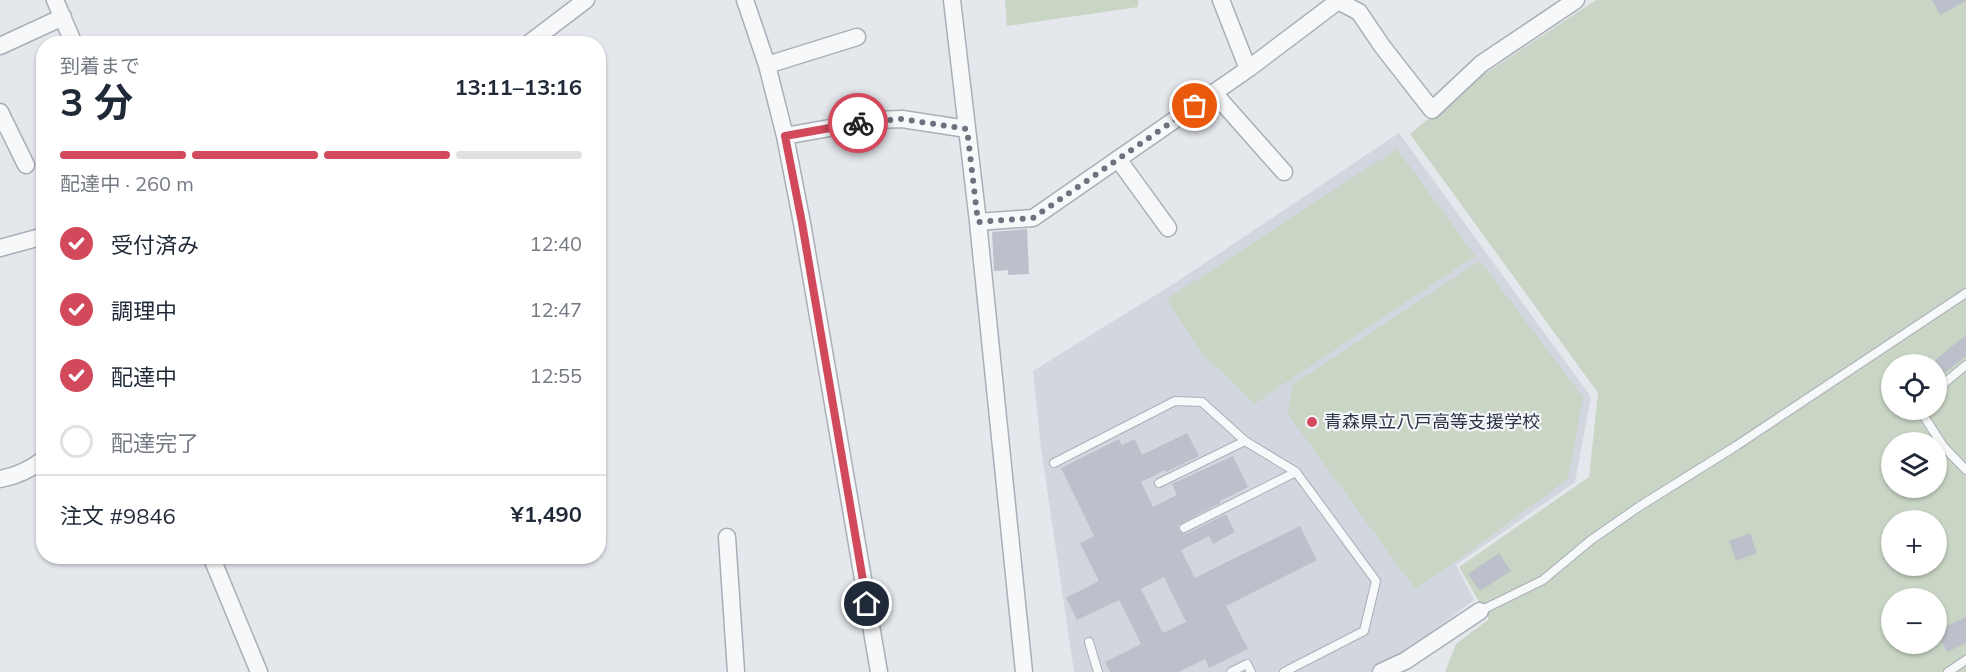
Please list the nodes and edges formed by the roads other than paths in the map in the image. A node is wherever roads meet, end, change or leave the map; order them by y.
1 (55, 0) edge
2 (586, 0) edge
3 (745, 0) edge
4 (952, 0) edge
5 (1221, 0) edge
6 (1576, 0) edge
7 (63, 17) junction
8 (71, 36) edge
9 (539, 36) edge
10 (857, 38) dead end
11 (0, 46) edge
12 (767, 65) junction
13 (1248, 69) junction
14 (1214, 93) junction
15 (0, 112) edge
16 (967, 129) junction
17 (785, 136) junction
18 (1118, 159) junction
19 (26, 165) dead end
20 (1284, 172) dead end
21 (978, 222) junction
22 (1168, 228) dead end
23 (36, 238) edge
24 (0, 248) edge
25 (1966, 293) edge
26 (1966, 365) edge
27 (1947, 381) edge
28 (1926, 420) edge
29 (1245, 441) junction
30 (1053, 463) dead end
31 (36, 465) edge
32 (1966, 470) edge
33 (1296, 472) junction
34 (0, 479) edge
35 (1159, 483) dead end
36 (1184, 528) dead end
37 (727, 537) dead end
38 (214, 564) edge
39 (1480, 611) joint
40 (1089, 642) dead end
41 (1966, 660) edge
42 (253, 671) edge
43 (736, 672) edge
44 (879, 672) edge
45 (1024, 672) edge
46 (1098, 672) edge
47 (1231, 672) edge
48 (1251, 672) edge
49 (1284, 672) edge
50 (1381, 672) edge
51 (1948, 672) edge

1 - 7 street
2 - 9 street
3 - 12 street
4 - 16 street
5 - 13 street
6 - 13 street
7 - 8 street
7 - 11 street
10 - 12 street
12 - 17 street
13 - 14 street
14 - 18 street
14 - 20 street
15 - 19 street
16 - 17 street
16 - 21 street
17 - 44 street
18 - 21 street
18 - 22 street
21 - 45 street
23 - 24 street
25 - 39 lane
26 - 27 lane
28 - 32 lane
29 - 30 lane
29 - 33 lane
29 - 35 lane
31 - 34 street
33 - 36 lane
33 - 49 lane
37 - 43 street
38 - 42 street
39 - 50 street
40 - 46 lane
41 - 51 lane
47 - 48 lane

